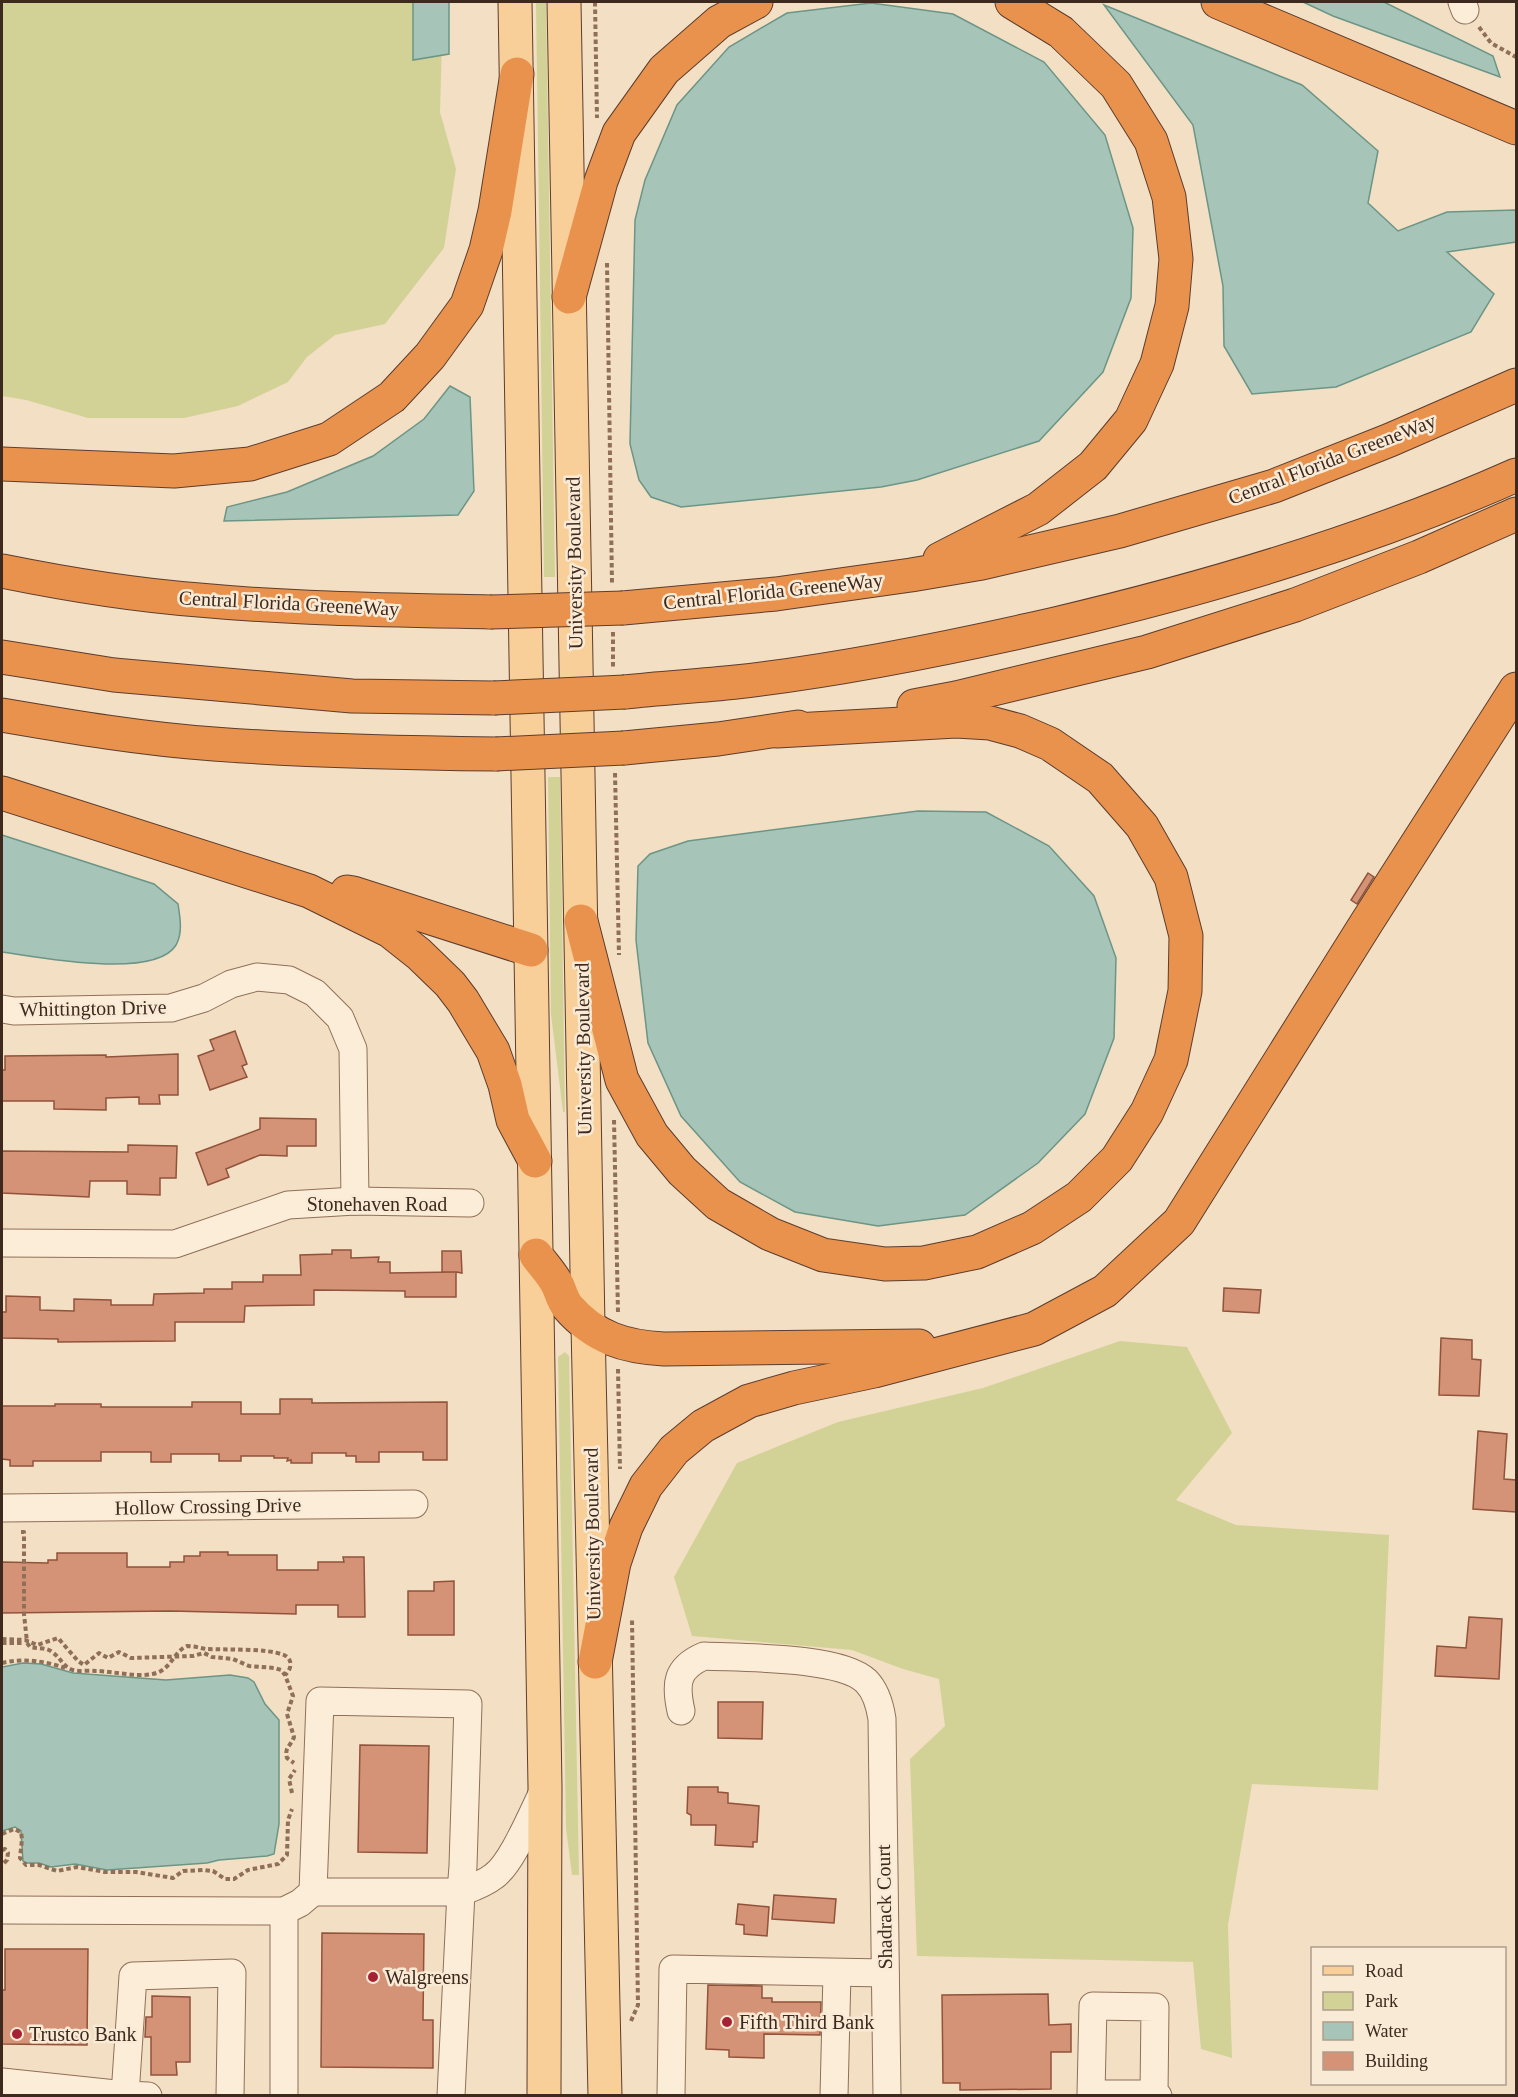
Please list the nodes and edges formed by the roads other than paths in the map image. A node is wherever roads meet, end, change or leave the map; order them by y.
1 (515, 2) edge
2 (564, 2) edge
3 (756, 2) edge
4 (1012, 2) edge
5 (1218, 2) edge
6 (516, 74) junction
7 (1516, 128) edge
8 (569, 297) junction
9 (1516, 385) edge
10 (2, 464) edge
11 (1516, 475) edge
12 (1516, 514) edge
13 (2, 571) edge
14 (911, 575) junction
15 (2, 657) edge
16 (1516, 689) edge
17 (2, 715) edge
18 (777, 731) junction
19 (2, 793) edge
20 (309, 891) junction
21 (580, 921) junction
22 (531, 950) junction
23 (2, 1009) edge
24 (535, 1161) junction
25 (355, 1201) junction
26 (470, 1203) dead end
27 (2, 1243) edge
28 (536, 1256) junction
29 (588, 1326) junction
30 (965, 1346) junction
31 (414, 1504) dead end
32 (6, 1508) edge
33 (595, 1662) junction
34 (681, 1711) dead end
35 (545, 1787) junction
36 (313, 1892) junction
37 (461, 1892) junction
38 (2, 1910) edge
39 (284, 1911) junction
40 (885, 1972) junction
41 (837, 1973) junction
42 (2, 2082) edge
43 (125, 2095) edge
44 (148, 2096) edge
45 (230, 2096) edge
46 (284, 2096) edge
47 (451, 2096) edge
48 (544, 2096) edge
49 (605, 2096) edge
50 (671, 2096) edge
51 (834, 2096) edge
52 (887, 2096) edge

1 - 6 main road
2 - 8 main road, University Boulevard
3 - 8 highway
4 - 14 highway
5 - 7 highway
6 - 10 highway
6 - 22 main road
8 - 21 main road, University Boulevard
9 - 14 highway, Central Florida GreeneWay
11 - 15 highway, bridge
12 - 18 highway
13 - 14 highway, Central Florida GreeneWay, bridge
16 - 30 highway
17 - 18 highway, bridge
18 - 21 highway
19 - 20 highway
20 - 22 highway
20 - 24 highway
21 - 29 main road, University Boulevard
22 - 24 main road
23 - 25 street, Whittington Drive
24 - 28 main road
25 - 26 street, Stonehaven Road
25 - 27 street, Stonehaven Road
28 - 29 highway
28 - 35 main road
29 - 30 highway
29 - 33 main road, University Boulevard
30 - 33 highway
31 - 32 street, Hollow Crossing Drive
33 - 49 main road, University Boulevard
34 - 40 street, Shadrack Court
35 - 37 street
35 - 48 main road
36 - 37 street
36 - 37 street
36 - 39 street
37 - 47 street
38 - 39 street
39 - 46 street
40 - 41 street
40 - 52 street, Shadrack Court
41 - 50 street
41 - 51 street
42 - 43 street
43 - 44 street
43 - 45 street

